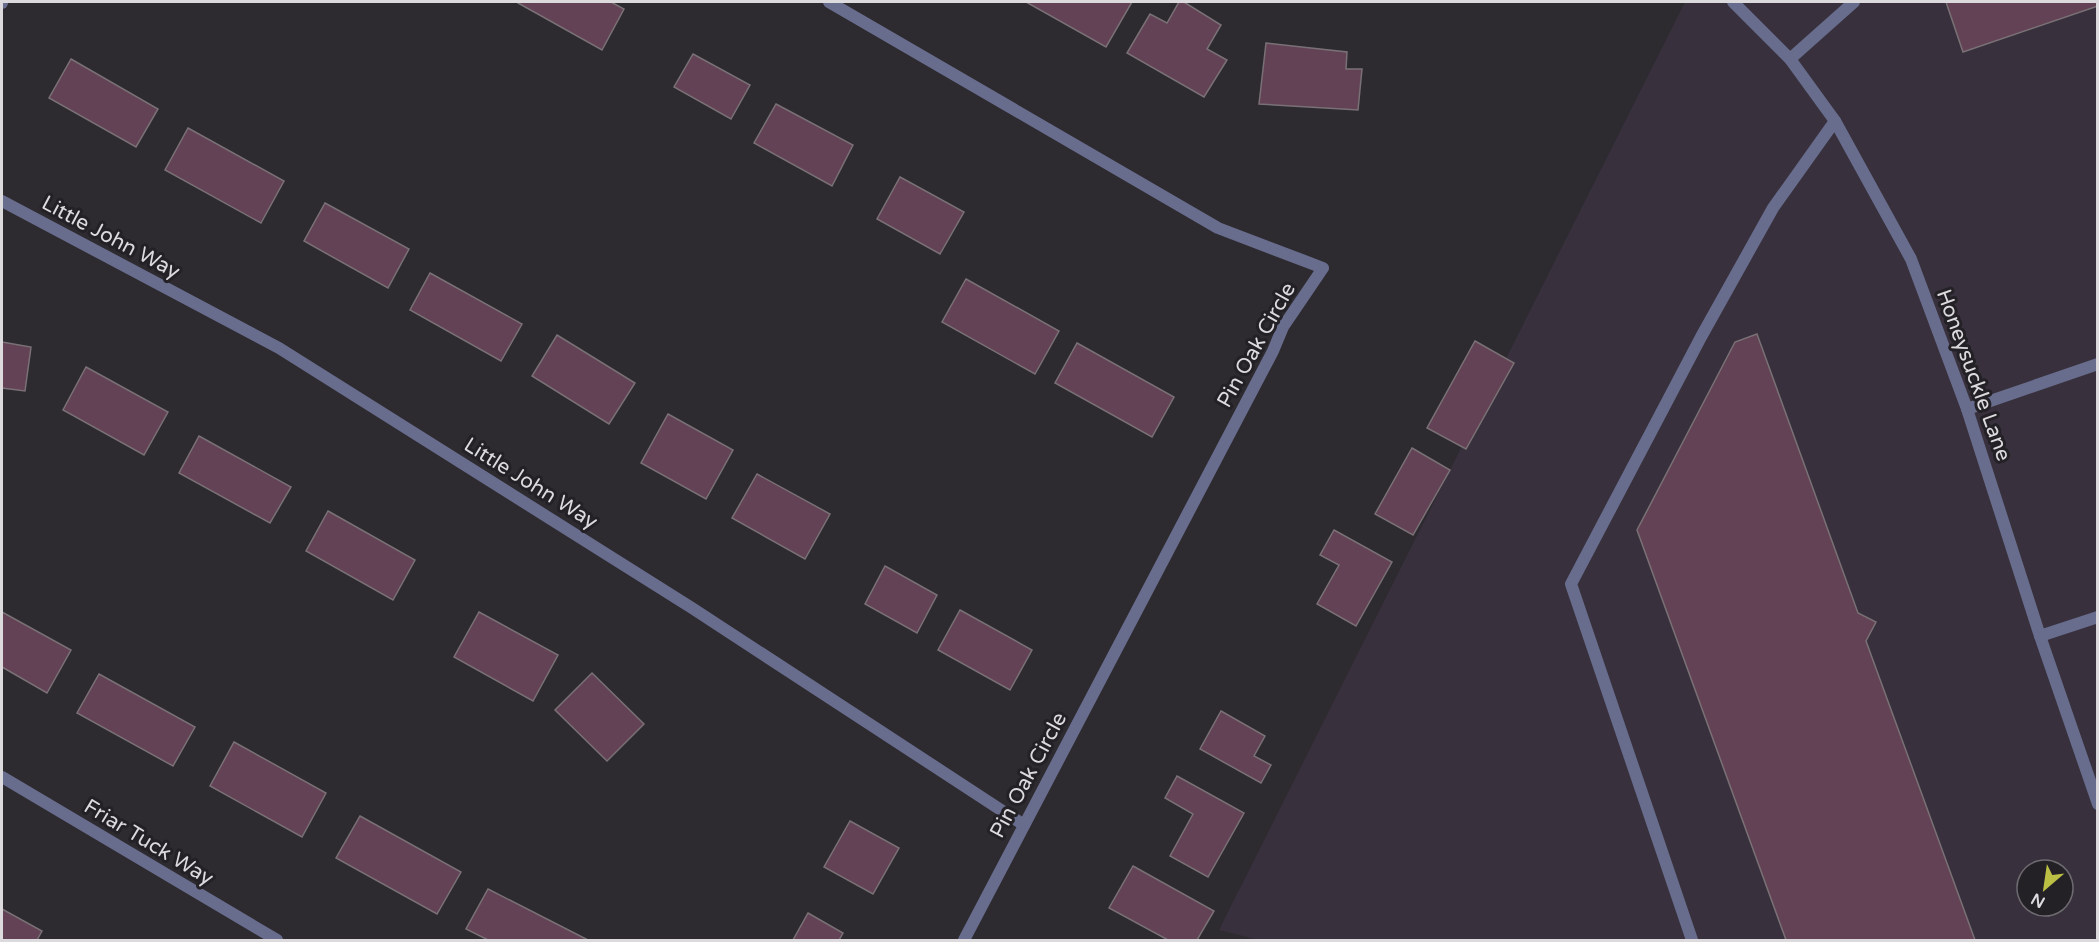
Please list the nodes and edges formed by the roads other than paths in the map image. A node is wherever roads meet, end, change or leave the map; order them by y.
1 (829, 2) edge
2 (1733, 2) edge
3 (1854, 2) edge
4 (1790, 59) junction
5 (1835, 122) junction
6 (2, 201) edge
7 (2097, 364) edge
8 (1967, 409) junction
9 (2097, 617) edge
10 (2040, 636) junction
11 (2, 777) edge
12 (2097, 804) edge
13 (1024, 825) junction
14 (278, 940) edge
15 (964, 940) edge
16 (1692, 940) edge

1 - 13 street, Pin Oak Circle
2 - 4 street, Honeysuckle Lane
3 - 4 street
4 - 5 street, Honeysuckle Lane
5 - 8 street, Honeysuckle Lane
5 - 16 street
6 - 13 street, Little John Way
7 - 8 street
8 - 10 street, Honeysuckle Lane
9 - 10 street
10 - 12 street, Honeysuckle Lane
11 - 14 street, Friar Tuck Way
13 - 15 street, Pin Oak Circle

